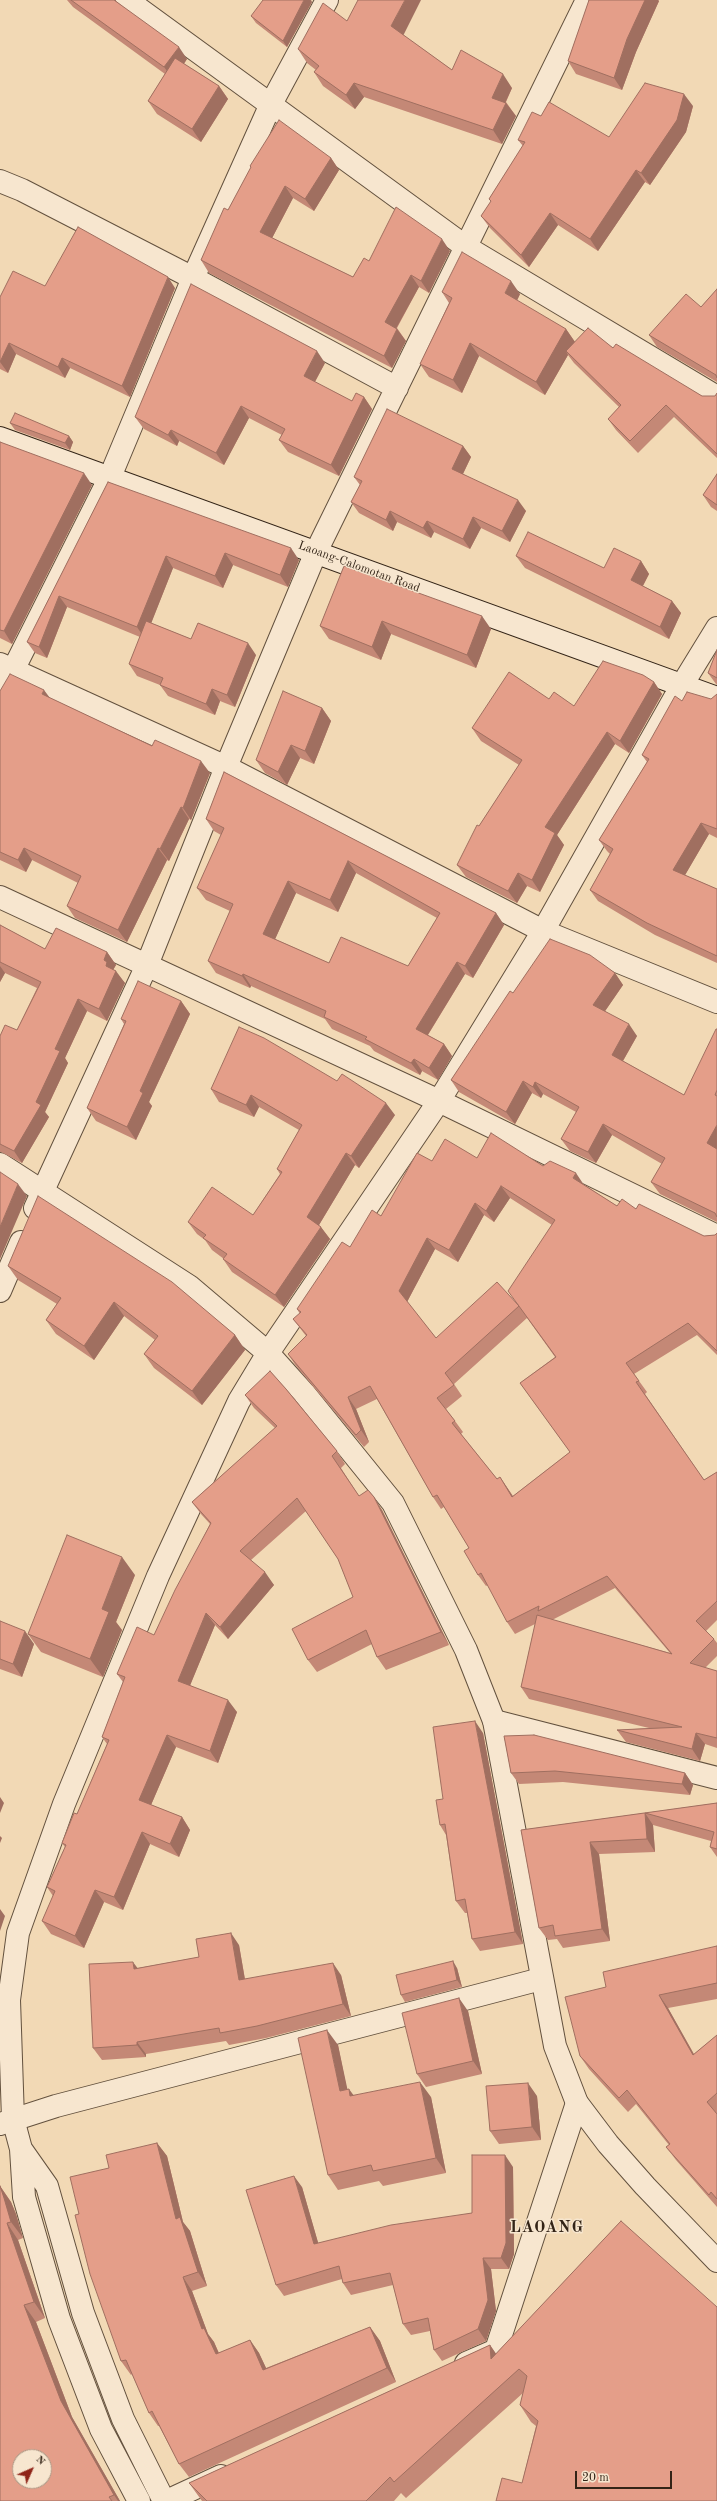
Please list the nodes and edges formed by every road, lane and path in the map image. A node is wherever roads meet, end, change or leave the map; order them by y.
1 (127, 0) edge
2 (327, 0) edge
3 (587, 0) edge
4 (271, 104) junction
5 (0, 181) edge
6 (466, 247) junction
7 (193, 278) junction
8 (397, 388) junction
9 (717, 396) edge
10 (0, 438) edge
11 (110, 477) junction
12 (316, 552) junction
13 (717, 628) edge
14 (6, 667) edge
15 (682, 685) junction
16 (0, 696) edge
17 (717, 698) edge
18 (226, 767) junction
19 (0, 897) edge
20 (542, 931) junction
21 (147, 965) junction
22 (717, 1002) edge
23 (439, 1101) junction
24 (0, 1164) edge
25 (42, 1192) junction
26 (717, 1236) edge
27 (0, 1291) edge
28 (268, 1353) junction
29 (494, 1721) junction
30 (717, 1778) edge
31 (541, 1979) junction
32 (577, 2103) junction
33 (7, 2122) edge
34 (21, 2149) junction
35 (717, 2261) edge
36 (446, 2372) edge
37 (238, 2468) edge
38 (139, 2501) edge
39 (166, 2501) edge

1 - 4 street
2 - 4 street
3 - 6 street
4 - 6 street
4 - 7 street
5 - 7 street
6 - 8 street
6 - 9 street
7 - 8 street
7 - 11 street
8 - 12 street
10 - 11 street, Laoang-Calomotan Road
11 - 12 street, Laoang-Calomotan Road
11 - 14 street
12 - 15 street, Laoang-Calomotan Road
12 - 18 street
13 - 15 street
14 - 16 street
14 - 18 street
15 - 17 street, Laoang-Calomotan Road
15 - 20 street
18 - 20 street
18 - 21 street
19 - 21 street
20 - 22 street
20 - 23 street
21 - 23 street
21 - 25 street
23 - 26 street
23 - 28 street
24 - 25 street
25 - 27 street
25 - 28 street
28 - 29 street
28 - 33 street
29 - 30 street
29 - 31 street
31 - 32 street
31 - 33 street
32 - 35 street
32 - 36 street
33 - 34 street
34 - 38 street
34 - 39 street
37 - 39 street

